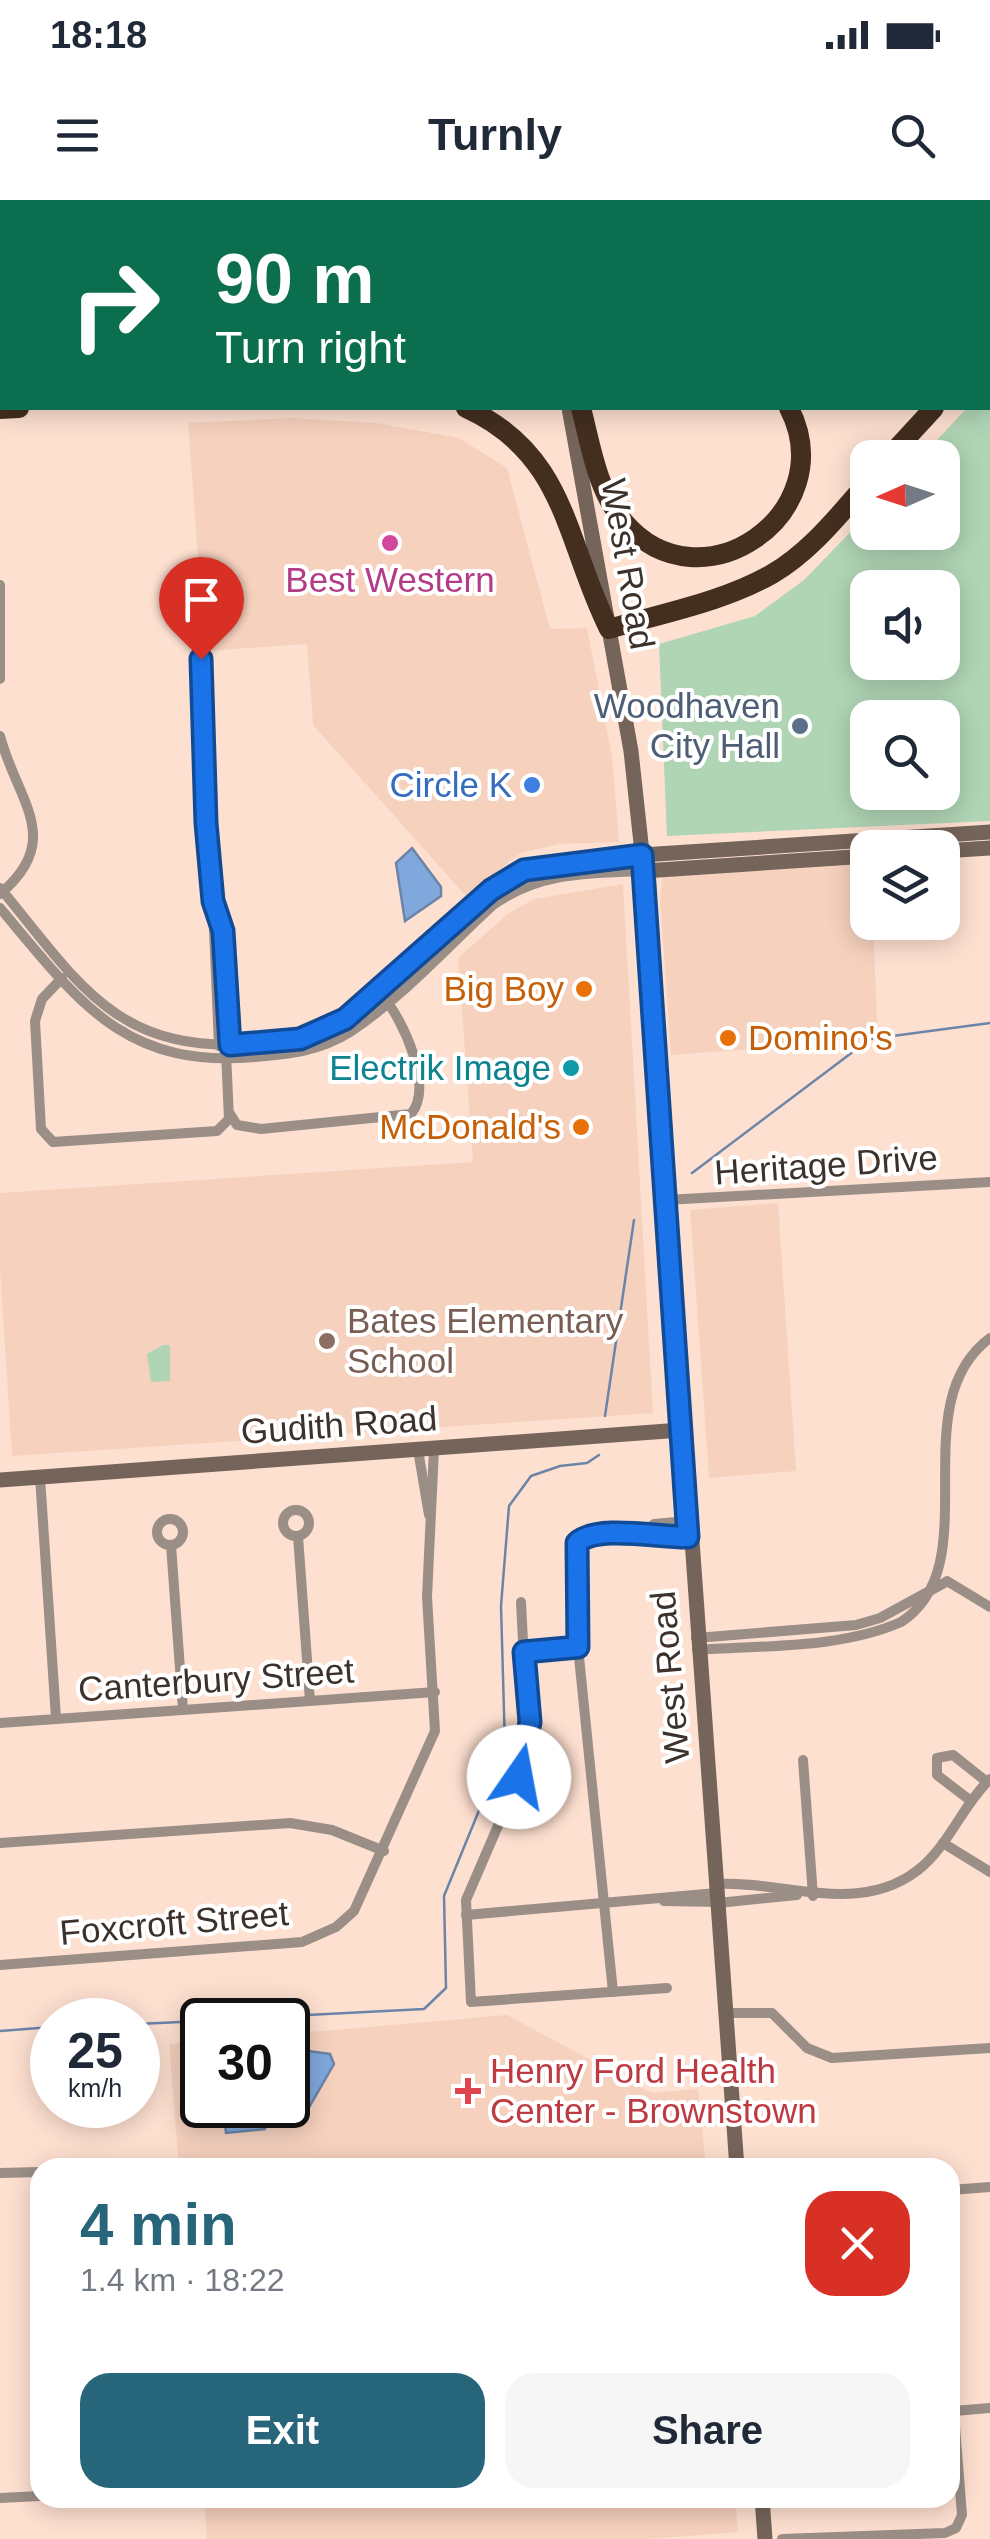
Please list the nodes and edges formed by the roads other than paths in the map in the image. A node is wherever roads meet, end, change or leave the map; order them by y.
1 (469, 410) edge
2 (569, 410) edge
3 (582, 410) edge
4 (790, 410) edge
5 (932, 410) edge
6 (905, 440) edge
7 (850, 502) edge
8 (0, 585) edge
9 (609, 629) junction
10 (201, 659) dead end
11 (0, 676) edge
12 (0, 736) edge
13 (990, 832) edge
14 (960, 835) edge
15 (850, 847) edge
16 (990, 848) edge
17 (960, 850) edge
18 (757, 855) junction
19 (850, 856) edge
20 (643, 863) junction
21 (544, 865) junction
22 (548, 878) junction
23 (1, 891) edge
24 (0, 908) edge
25 (479, 910) junction
26 (70, 970) junction
27 (60, 979) junction
28 (378, 992) junction
29 (387, 1001) junction
30 (225, 1046) junction
31 (226, 1059) junction
32 (230, 1113) junction
33 (990, 1182) edge
34 (666, 1200) junction
35 (990, 1338) edge
36 (681, 1430) junction
37 (426, 1449) junction
38 (960, 1458) dead end
39 (40, 1477) junction
40 (0, 1480) edge
41 (688, 1529) junction
42 (298, 1536) dead end
43 (171, 1545) dead end
44 (521, 1602) dead end
45 (990, 1607) edge
46 (697, 1644) junction
47 (578, 1647) junction
48 (524, 1652) junction
49 (436, 1692) junction
50 (310, 1701) junction
51 (183, 1710) junction
52 (56, 1718) junction
53 (0, 1722) edge
54 (803, 1760) dead end
55 (988, 1780) edge
56 (971, 1801) junction
57 (0, 1843) edge
58 (943, 1843) junction
59 (384, 1852) junction
60 (990, 1872) edge
61 (798, 1894) junction
62 (717, 1895) junction
63 (813, 1896) junction
64 (606, 1904) junction
65 (466, 1914) junction
66 (0, 1964) edge
67 (667, 1988) dead end
68 (613, 1992) junction
69 (726, 2013) junction
70 (990, 2048) edge
71 (736, 2158) edge
72 (30, 2172) edge
73 (0, 2173) edge
74 (990, 2187) edge
75 (960, 2189) edge
76 (990, 2408) edge
77 (960, 2411) edge
78 (30, 2496) edge
79 (0, 2498) edge
80 (763, 2508) edge
81 (960, 2508) edge
82 (766, 2539) edge
83 (782, 2539) edge

1 - 9 highway
2 - 9 main road, West Road
3 - 4 highway
5 - 6 highway
7 - 9 highway
8 - 11 street
9 - 20 main road, West Road
10 - 30 street
12 - 23 street
13 - 14 main road
15 - 18 main road
16 - 17 main road
18 - 19 main road
18 - 20 main road
20 - 21 street
20 - 22 street
20 - 34 main road, West Road
21 - 22 street
21 - 25 street
22 - 25 street
23 - 26 street
24 - 27 street
25 - 28 street
25 - 29 street
26 - 27 street
26 - 30 street
27 - 31 street
27 - 32 street
28 - 29 street
28 - 30 street
29 - 31 street
29 - 32 street
30 - 31 street
31 - 32 street
33 - 34 street, Heritage Drive
34 - 36 main road, West Road
35 - 38 street
36 - 37 main road, Gudith Road
36 - 41 main road, West Road
37 - 39 main road, Gudith Road
37 - 49 street, Foxcroft Street
39 - 40 main road, Gudith Road
39 - 52 street
41 - 46 main road, West Road
41 - 47 street
42 - 50 street
43 - 51 street
44 - 48 street
45 - 46 street
46 - 62 main road, West Road
47 - 48 street
47 - 64 street
48 - 65 street
49 - 50 street, Canterbury Street
49 - 59 street, Foxcroft Street
50 - 51 street, Canterbury Street
51 - 52 street, Canterbury Street
52 - 53 street, Canterbury Street
54 - 63 street
55 - 56 street
55 - 56 street
56 - 58 street
57 - 59 street
58 - 60 street
58 - 63 street
59 - 66 street, Foxcroft Street
61 - 62 street
61 - 62 street
61 - 63 street
62 - 64 street
62 - 69 main road, West Road
64 - 65 street
64 - 68 street
65 - 68 street
67 - 68 street
69 - 70 street
69 - 71 main road, West Road
72 - 73 street
74 - 75 street
76 - 77 street
78 - 79 street
80 - 82 main road
81 - 83 street

